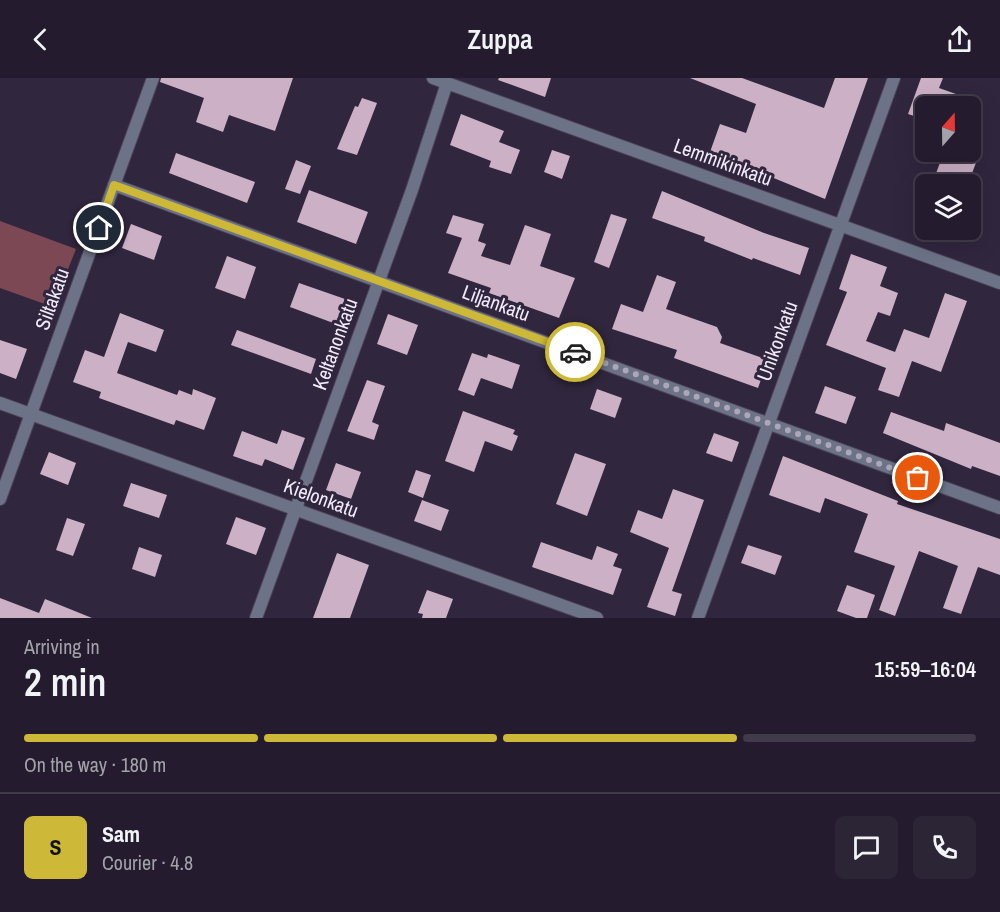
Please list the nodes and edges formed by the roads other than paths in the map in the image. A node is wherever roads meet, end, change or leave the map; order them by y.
1 (153, 78) edge
2 (433, 78) edge
3 (894, 78) edge
4 (447, 83) junction
5 (114, 185) junction
6 (840, 225) junction
7 (379, 280) junction
8 (1000, 283) edge
9 (0, 403) edge
10 (31, 414) junction
11 (767, 423) junction
12 (0, 499) edge
13 (1000, 508) edge
14 (296, 509) junction
15 (256, 618) edge
16 (597, 618) edge
17 (698, 618) edge

1 - 5 street, Siltakatu
2 - 4 street, Lemmikinkatu
3 - 6 street, Unikonkatu
4 - 6 street, Lemmikinkatu
4 - 7 street, Keltanonkatu
5 - 7 street, Liljankatu
5 - 10 street, Siltakatu
6 - 8 street, Lemmikinkatu
6 - 11 street, Unikonkatu
7 - 11 street, Liljankatu
7 - 14 street, Keltanonkatu
9 - 10 street, Kielonkatu
10 - 12 street, Siltakatu
10 - 14 street, Kielonkatu
11 - 13 street, Liljankatu
11 - 17 street, Unikonkatu
14 - 15 street, Keltanonkatu
14 - 16 street, Kielonkatu

